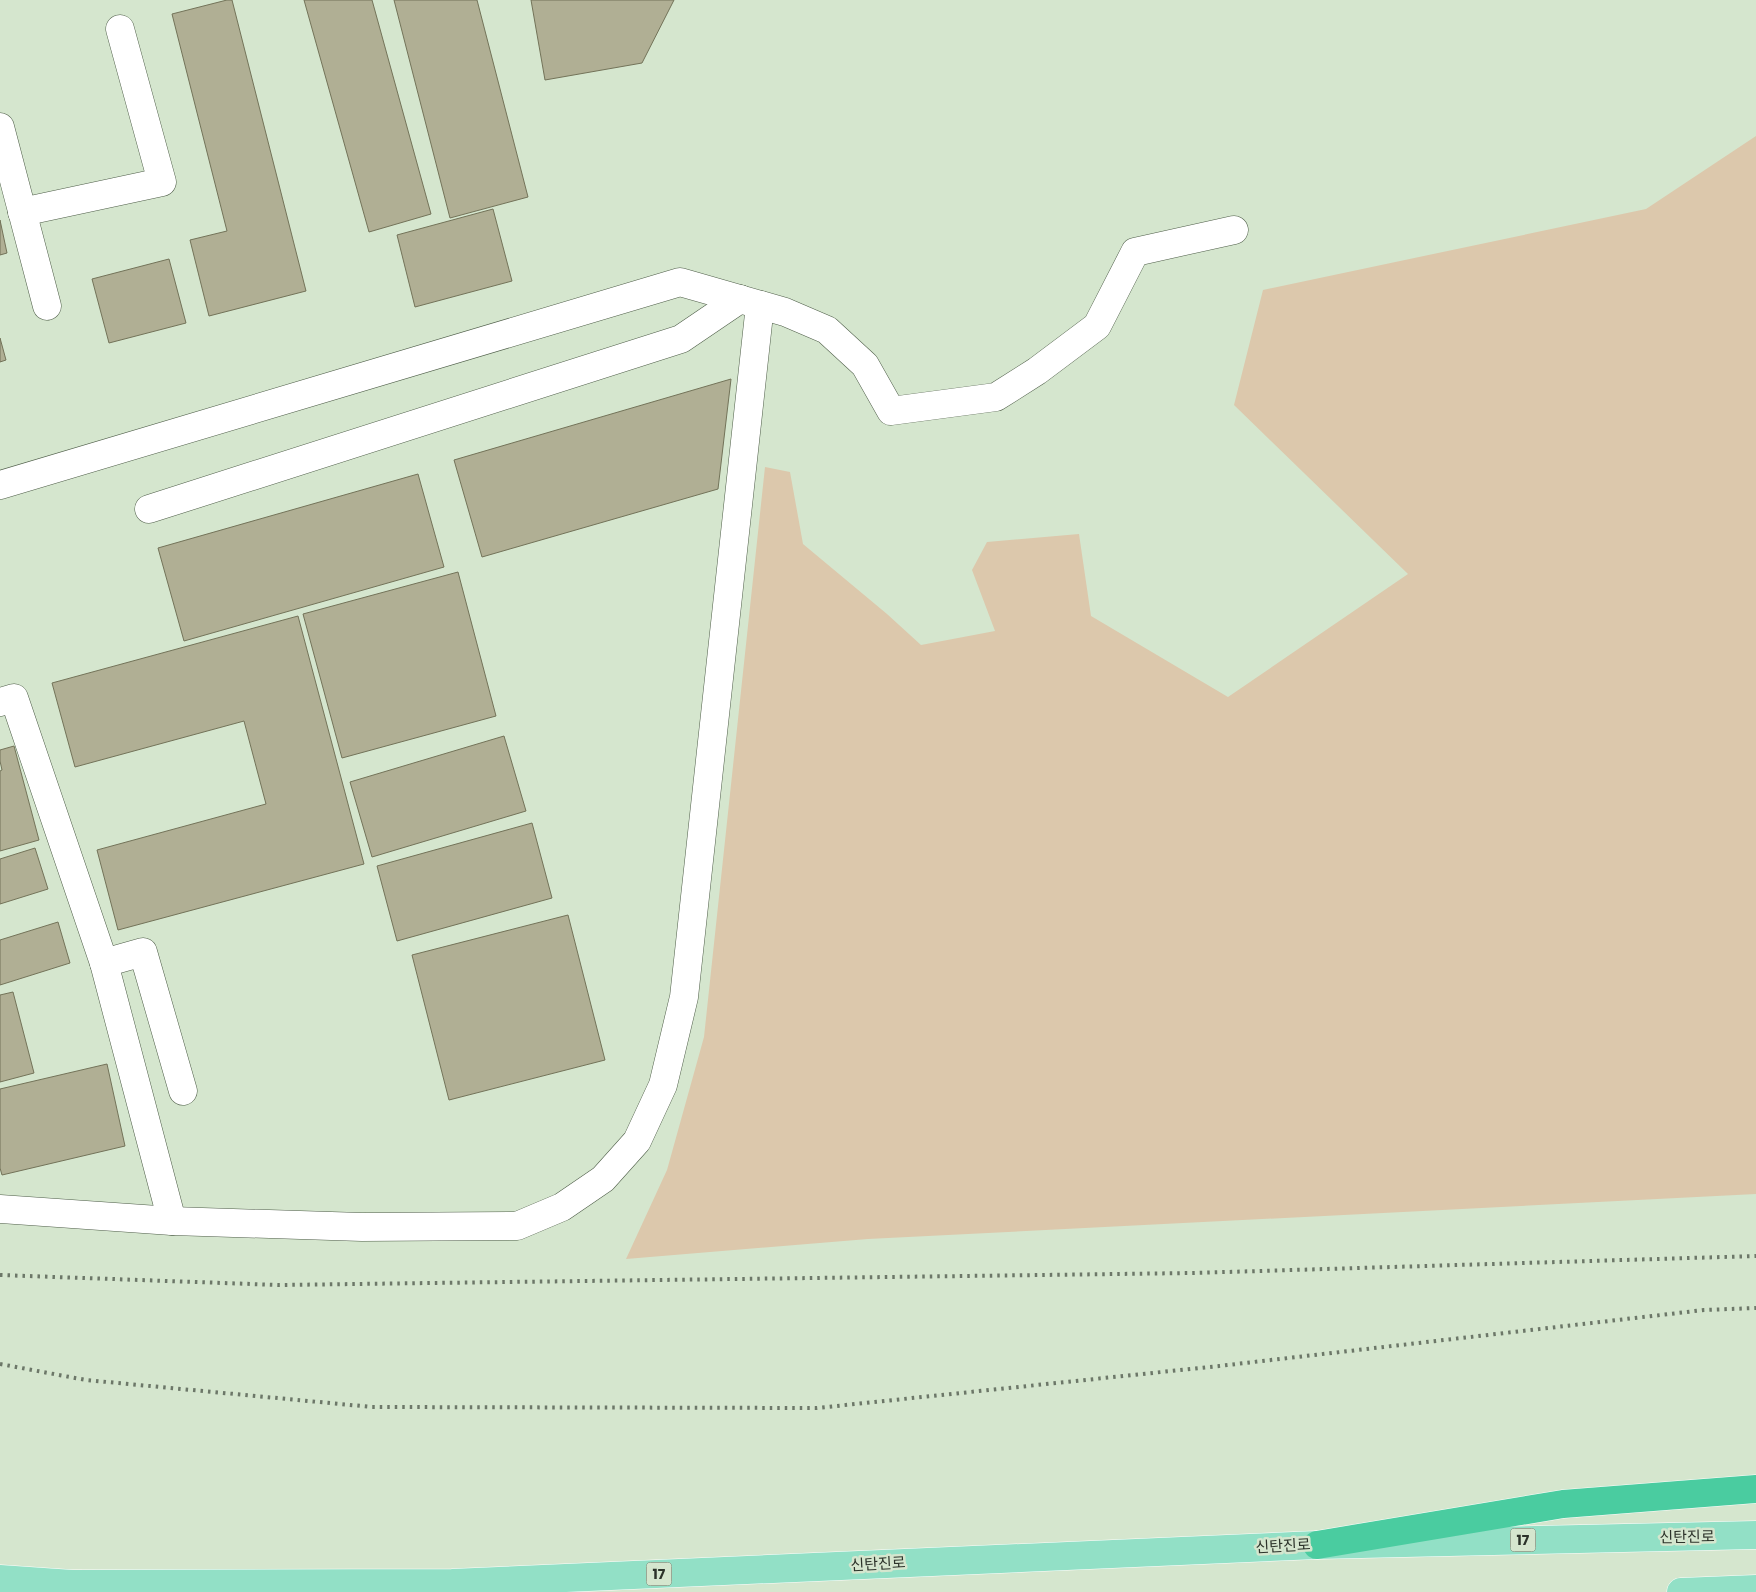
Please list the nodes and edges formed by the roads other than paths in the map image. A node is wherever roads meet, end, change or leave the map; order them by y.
1 (120, 29) dead end
2 (0, 127) edge
3 (4, 157) edge
4 (22, 212) junction
5 (1234, 230) dead end
6 (750, 302) junction
7 (47, 306) dead end
8 (0, 485) edge
9 (149, 509) dead end
10 (0, 702) edge
11 (104, 963) junction
12 (183, 1091) dead end
13 (0, 1210) edge
14 (172, 1221) junction
15 (1756, 1489) edge
16 (1756, 1535) edge
17 (1317, 1545) junction
18 (0, 1579) edge
19 (1756, 1589) edge
20 (1681, 1592) edge

1 - 4 street
2 - 3 street
3 - 4 street
4 - 7 street
5 - 6 street
6 - 8 street
6 - 9 street
6 - 14 street
10 - 11 street
11 - 12 street
11 - 14 street
13 - 14 street
15 - 17 highway
16 - 17 main road, 신탄진로 / 17
17 - 18 main road, 신탄진로 / 17
19 - 20 main road

